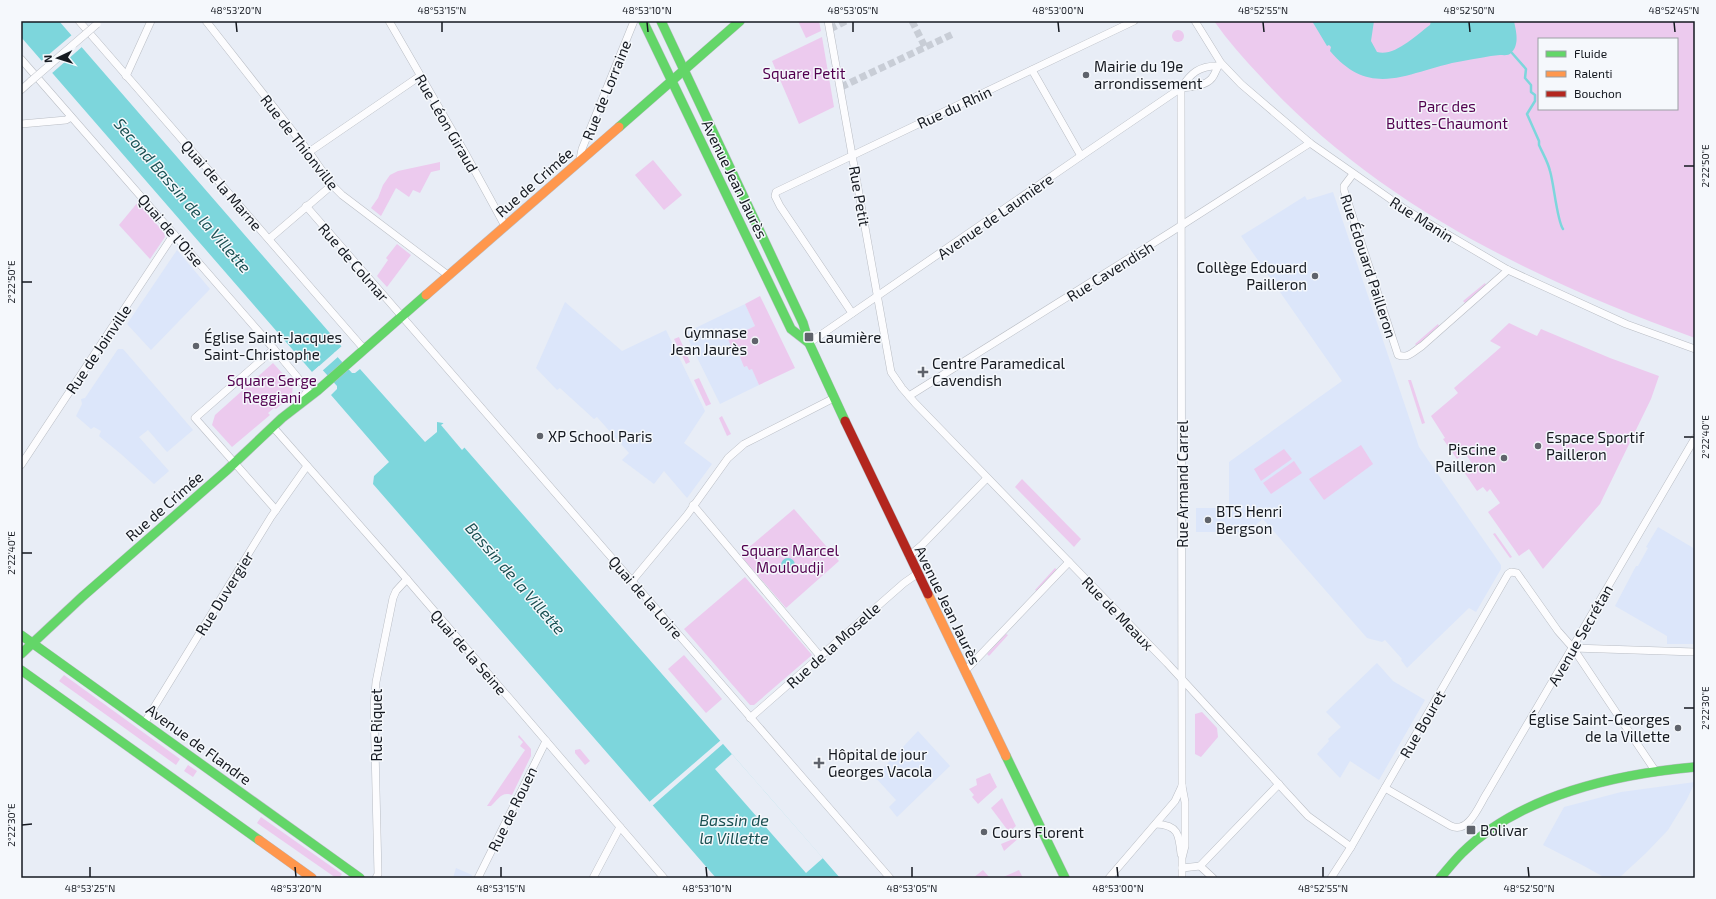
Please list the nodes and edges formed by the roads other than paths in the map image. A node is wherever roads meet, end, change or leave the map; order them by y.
1 (79, 21) edge
2 (151, 21) edge
3 (206, 21) edge
4 (389, 21) edge
5 (634, 21) edge
6 (643, 21) edge
7 (661, 21) edge
8 (740, 21) edge
9 (828, 21) edge
10 (1134, 21) edge
11 (1195, 21) edge
12 (98, 22) edge
13 (21, 60) edge
14 (1219, 65) junction
15 (684, 69) junction
16 (1032, 70) junction
17 (126, 76) junction
18 (420, 76) junction
19 (672, 80) junction
20 (1182, 88) junction
21 (21, 90) edge
22 (71, 117) junction
23 (21, 124) edge
24 (1310, 143) junction
25 (309, 152) junction
26 (852, 155) junction
27 (1081, 156) junction
28 (580, 159) junction
29 (1353, 174) junction
30 (332, 185) junction
31 (306, 206) junction
32 (1182, 225) junction
33 (504, 226) junction
34 (174, 234) junction
35 (269, 239) junction
36 (1508, 270) junction
37 (449, 276) junction
38 (878, 296) junction
39 (852, 313) junction
40 (402, 317) junction
41 (809, 343) junction
42 (274, 349) junction
43 (364, 349) junction
44 (1695, 349) edge
45 (891, 372) joint
46 (909, 396) junction
47 (834, 398) junction
48 (299, 404) junction
49 (273, 427) junction
50 (1695, 438) edge
51 (234, 462) junction
52 (21, 465) edge
53 (307, 466) junction
54 (987, 478) junction
55 (693, 505) junction
56 (276, 510) junction
57 (908, 556) junction
58 (1069, 562) junction
59 (917, 574) junction
60 (407, 579) junction
61 (632, 581) junction
62 (21, 635) edge
63 (33, 643) junction
64 (1572, 648) junction
65 (1695, 652) edge
66 (21, 654) edge
67 (820, 656) junction
68 (21, 670) edge
69 (965, 672) junction
70 (1183, 680) junction
71 (750, 718) junction
72 (145, 722) junction
73 (546, 741) junction
74 (1695, 767) edge
75 (1656, 772) junction
76 (1279, 784) junction
77 (1182, 786) junction
78 (1385, 788) junction
79 (1156, 824) junction
80 (620, 827) junction
81 (1351, 847) junction
82 (1182, 858) junction
83 (1200, 866) junction
84 (1182, 868) junction
85 (312, 878) edge
86 (360, 878) edge
87 (376, 878) edge
88 (478, 878) edge
89 (593, 878) edge
90 (664, 878) edge
91 (890, 878) edge
92 (1065, 878) edge
93 (1109, 878) edge
94 (1182, 878) edge
95 (1213, 878) edge
96 (1331, 878) edge
97 (1440, 878) edge

1 - 17 street, Quai de la Marne
2 - 17 street
3 - 25 street, Rue de Thionville
4 - 18 street, Rue Léon Giraud
5 - 28 street, Rue de Lorraine
6 - 19 main road, Avenue Jean Jaurès
7 - 15 main road, Avenue Jean Jaurès
8 - 15 main road, Rue de Crimée
9 - 26 street, Rue Petit
10 - 16 street, Rue du Rhin
11 - 14 street, Rue Manin
12 - 21 street, bridge
13 - 22 street, Quai de l'Oise
14 - 20 street, Avenue de Laumière
14 - 20 street, Avenue de Laumière
14 - 24 street, Rue Manin
15 - 19 main road, Rue de Crimée
15 - 41 main road, Avenue Jean Jaurès
16 - 26 street, Rue du Rhin
16 - 27 street
17 - 35 street, Quai de la Marne
18 - 25 street
18 - 33 street, Rue Léon Giraud
19 - 28 main road, Rue de Crimée
19 - 41 main road, Avenue Jean Jaurès
20 - 27 street, Avenue de Laumière
20 - 32 street, Rue Armand Carrel
22 - 23 street
22 - 34 street, Quai de l'Oise
24 - 29 street, Rue Manin
24 - 32 street, Rue Cavendish
25 - 30 street, Rue de Thionville
26 - 38 street, Rue Petit
26 - 39 street, Rue du Rhin
27 - 38 street, Avenue de Laumière
28 - 33 main road, Rue de Crimée
29 - 36 street, Rue Manin
29 - 36 street, Rue Édouard Pailleron
30 - 31 street
30 - 37 street, Rue de Thionville
31 - 35 street
31 - 40 street, Rue de Colmar
32 - 46 street, Rue Cavendish
32 - 70 street, Rue Armand Carrel
33 - 37 main road, Rue de Crimée
34 - 42 street, Quai de l'Oise
34 - 52 street, Rue de Joinville
35 - 43 street, Quai de la Marne
36 - 44 street, Rue Manin
37 - 40 main road, Rue de Crimée
38 - 39 street, Avenue de Laumière
38 - 45 street, Rue Petit
39 - 41 street, Avenue de Laumière
40 - 43 main road, Rue de Crimée
40 - 61 street, Quai de la Loire
41 - 47 main road, Avenue Jean Jaurès
42 - 48 street, Quai de l'Oise
42 - 51 street
43 - 48 main road, Rue de Crimée
45 - 46 street, Rue de Meaux
46 - 54 street, Rue de Meaux
47 - 55 street
47 - 57 main road, Avenue Jean Jaurès
48 - 49 main road, Rue de Crimée
49 - 51 main road, Rue de Crimée
49 - 53 street, Quai de la Seine
50 - 64 street, Avenue Secrétan
51 - 56 street
51 - 63 main road, Rue de Crimée
53 - 56 street, Rue Duvergier
53 - 60 street, Quai de la Seine
54 - 57 street
54 - 58 street, Rue de Meaux
55 - 61 street
55 - 67 street
56 - 72 street, Rue Duvergier
57 - 59 main road, Avenue Jean Jaurès
58 - 69 street
58 - 70 street, Rue de Meaux
59 - 67 street, Rue de la Moselle
59 - 69 main road, Avenue Jean Jaurès
60 - 73 street, Quai de la Seine
60 - 87 street, Rue Riquet
61 - 71 street, Quai de la Loire
62 - 63 main road, Avenue de Flandre
63 - 66 main road, Rue de Crimée
63 - 72 main road, Avenue de Flandre
64 - 65 street
64 - 75 street
64 - 78 street, Avenue Secrétan
64 - 78 street, Rue Bouret
67 - 71 street, Rue de la Moselle
68 - 85 main road
69 - 92 main road, Avenue Jean Jaurès
70 - 76 street, Rue de Meaux
70 - 77 street, Rue Armand Carrel
71 - 91 street, Quai de la Loire
72 - 86 main road, Avenue de Flandre
73 - 80 street, Quai de la Seine
73 - 88 street, Rue de Rouen
74 - 75 main road
75 - 97 main road
76 - 81 street, Rue de Meaux
76 - 83 street
77 - 79 street
77 - 82 street, Rue Armand Carrel
78 - 81 street, Rue Bouret
79 - 82 street
79 - 93 street
80 - 89 street
80 - 90 street, Quai de la Seine
81 - 96 street, Rue Bouret
82 - 84 street, Rue Armand Carrel
83 - 84 street
83 - 95 street
84 - 94 street, Rue Armand Carrel

